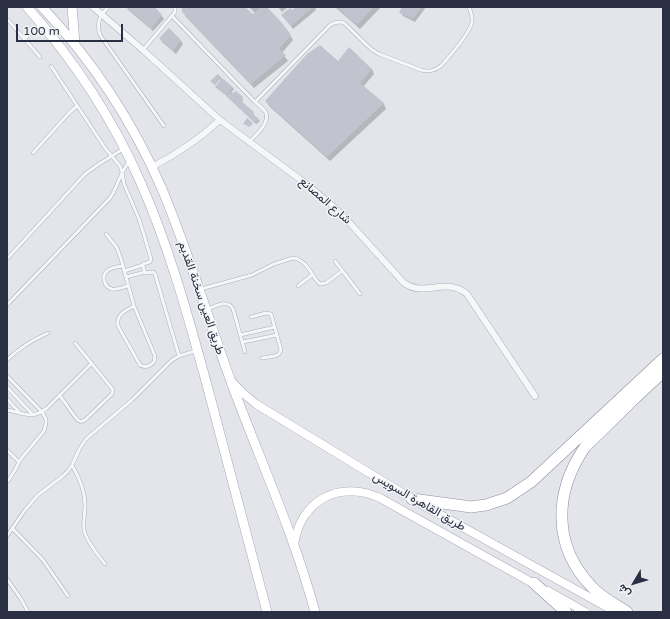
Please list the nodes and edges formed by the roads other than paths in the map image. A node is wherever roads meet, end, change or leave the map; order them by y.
1 (27, 7) edge
2 (42, 7) edge
3 (72, 7) edge
4 (94, 7) edge
5 (108, 7) edge
6 (176, 7) edge
7 (469, 7) edge
8 (102, 14) junction
9 (172, 16) junction
10 (8, 20) edge
11 (42, 24) junction
12 (24, 39) junction
13 (75, 44) junction
14 (143, 50) junction
15 (40, 57) dead end
16 (51, 66) dead end
17 (255, 102) junction
18 (78, 106) junction
19 (220, 120) junction
20 (164, 126) dead end
21 (249, 142) junction
22 (124, 148) junction
23 (33, 153) dead end
24 (112, 156) junction
25 (131, 160) junction
26 (152, 167) junction
27 (122, 172) junction
28 (106, 234) dead end
29 (7, 259) edge
30 (335, 261) dead end
31 (123, 266) junction
32 (143, 266) junction
33 (124, 271) junction
34 (342, 271) junction
35 (145, 272) junction
36 (312, 275) junction
37 (126, 277) junction
38 (128, 286) junction
39 (298, 286) dead end
40 (199, 289) junction
41 (360, 294) dead end
42 (7, 305) edge
43 (134, 306) junction
44 (206, 310) junction
45 (251, 317) dead end
46 (275, 327) junction
47 (48, 334) dead end
48 (240, 335) junction
49 (277, 335) junction
50 (243, 342) junction
51 (75, 343) dead end
52 (197, 350) junction
53 (245, 352) dead end
54 (179, 356) junction
55 (262, 358) dead end
56 (663, 359) edge
57 (7, 360) edge
58 (92, 363) junction
59 (663, 372) edge
60 (7, 376) edge
61 (230, 379) junction
62 (7, 387) edge
63 (59, 395) junction
64 (535, 396) dead end
65 (7, 400) edge
66 (7, 410) edge
67 (42, 412) junction
68 (20, 413) junction
69 (33, 415) junction
70 (7, 450) edge
71 (19, 462) junction
72 (72, 465) junction
73 (8, 481) dead end
74 (412, 499) junction
75 (12, 528) junction
76 (7, 536) edge
77 (294, 545) junction
78 (105, 564) dead end
79 (7, 579) edge
80 (534, 583) junction
81 (68, 596) dead end
82 (28, 612) edge
83 (267, 612) edge
84 (315, 612) edge
85 (566, 612) edge
86 (585, 612) edge
87 (616, 612) edge
88 (627, 612) edge

1 - 11 main road, طريق العين سخنة القديم
2 - 13 main road, طريق العين سخنة القديم
3 - 13 main road
4 - 8 street, شارع المصانع
5 - 8 lane
6 - 9 lane
7 - 17 lane
8 - 14 street, شارع المصانع
8 - 20 lane
9 - 14 lane
9 - 17 lane
10 - 12 lane
11 - 12 lane
11 - 22 main road, طريق العين سخنة القديم
12 - 15 lane
13 - 26 main road, طريق العين سخنة القديم
14 - 19 street, شارع المصانع
16 - 18 lane
17 - 21 lane
18 - 23 lane
18 - 24 lane
19 - 21 street, شارع المصانع
19 - 26 street
21 - 64 street, شارع المصانع
22 - 24 lane
22 - 25 main road, طريق العين سخنة القديم
24 - 27 lane
24 - 29 lane
25 - 27 lane
25 - 52 main road, طريق العين سخنة القديم
26 - 40 main road, طريق العين سخنة القديم
27 - 32 lane
27 - 42 lane
28 - 31 lane
30 - 34 lane
31 - 33 lane
31 - 38 lane
32 - 33 lane
32 - 35 lane
33 - 37 lane
34 - 36 lane
34 - 41 lane
35 - 37 lane
35 - 54 lane
36 - 39 lane
36 - 40 lane
37 - 38 lane
38 - 43 lane
40 - 44 main road, طريق العين سخنة القديم
43 - 43 lane
44 - 48 lane
44 - 61 main road, طريق العين سخنة القديم
45 - 46 lane
46 - 48 lane
46 - 49 lane
47 - 57 lane
48 - 50 lane
49 - 50 lane
49 - 55 lane
50 - 53 lane
51 - 58 lane
52 - 54 lane
52 - 83 main road, طريق العين سخنة القديم
54 - 72 lane
56 - 74 highway
58 - 63 lane
58 - 63 lane
59 - 88 highway
60 - 67 lane
61 - 74 main road, طريق القاهرة السويس
61 - 77 main road, طريق العين سخنة القديم
62 - 69 lane
63 - 67 lane
65 - 68 lane
66 - 68 lane
67 - 69 lane
67 - 71 lane
68 - 69 lane
70 - 71 lane
71 - 73 lane
72 - 75 lane
72 - 78 lane
74 - 87 main road, طريق القاهرة السويس
75 - 76 lane
75 - 81 lane
77 - 80 main road, طريق القاهرة السويس
77 - 84 main road, طريق العين سخنة القديم
79 - 82 lane
80 - 85 highway
80 - 86 main road, طريق القاهرة السويس

